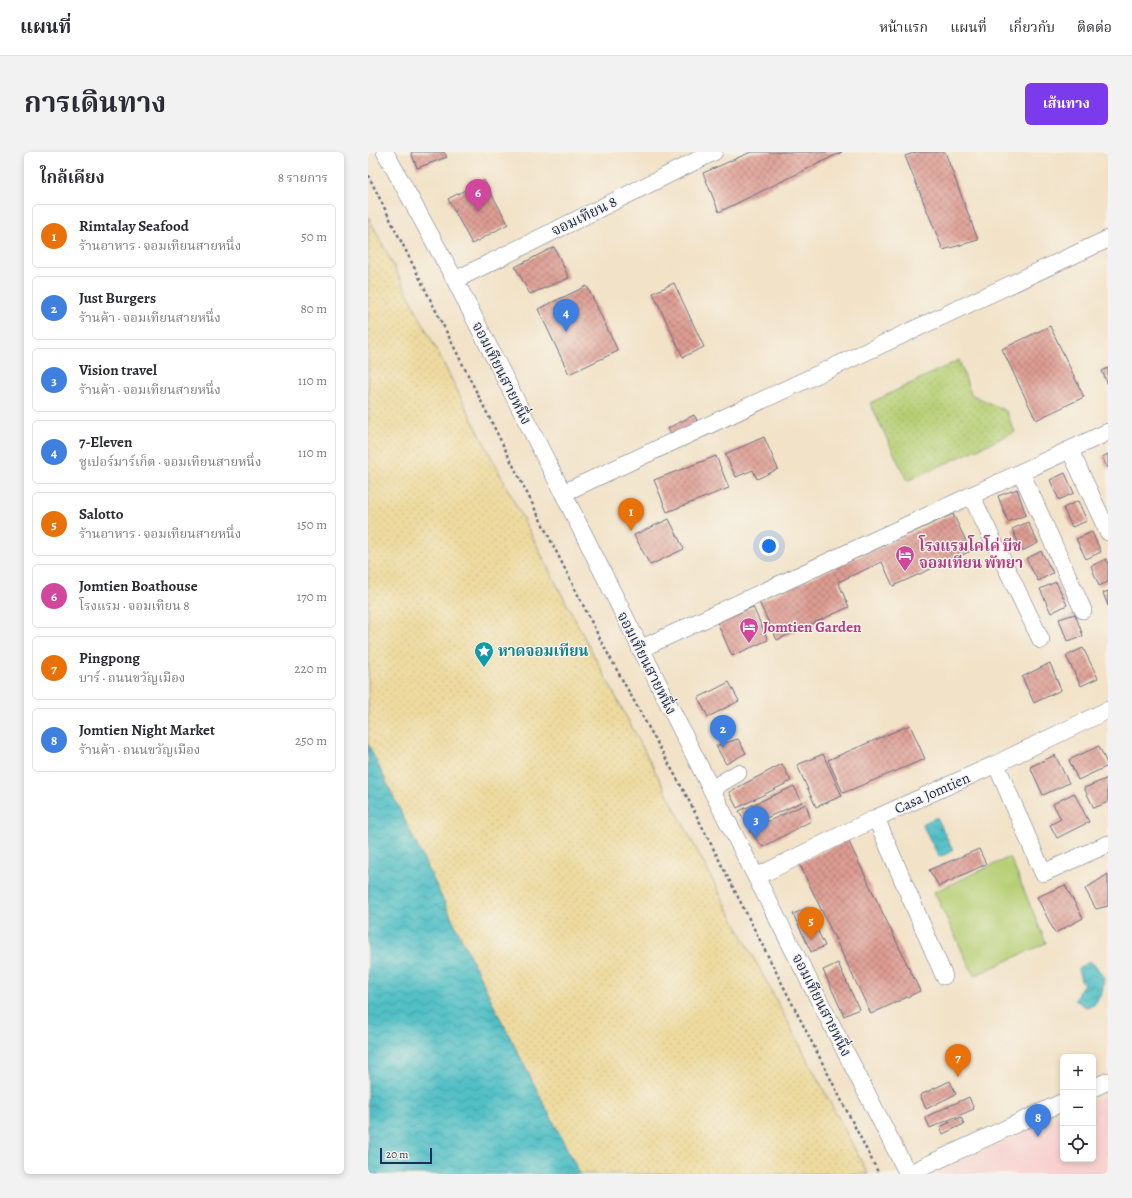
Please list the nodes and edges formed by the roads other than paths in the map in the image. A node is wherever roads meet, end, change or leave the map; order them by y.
1 (385, 152) edge
2 (714, 152) edge
3 (1108, 239) edge
4 (454, 280) junction
5 (1108, 432) edge
6 (1070, 450) junction
7 (1021, 472) junction
8 (563, 493) junction
9 (971, 495) junction
10 (1108, 532) edge
11 (1083, 610) dead end
12 (1041, 640) dead end
13 (640, 649) junction
14 (1108, 710) edge
15 (996, 764) junction
16 (738, 773) dead end
17 (711, 789) junction
18 (876, 818) junction
19 (1108, 844) edge
20 (756, 877) junction
21 (944, 976) dead end
22 (1108, 1081) edge
23 (1096, 1087) edge
24 (1060, 1103) edge
25 (908, 1174) edge

1 - 4 street, จอมเทียนสายหนึ่ง
2 - 4 street, จอมเทียน 8
3 - 8 street
4 - 8 street, จอมเทียนสายหนึ่ง
5 - 6 street
6 - 7 street
6 - 10 street
7 - 9 street
7 - 11 street
8 - 13 street, จอมเทียนสายหนึ่ง
9 - 12 street
9 - 13 street
13 - 17 street, จอมเทียนสายหนึ่ง
14 - 15 street, Casa Jomtien
15 - 18 street, Casa Jomtien
15 - 19 street
16 - 17 street
17 - 20 street, จอมเทียนสายหนึ่ง
18 - 20 street, Casa Jomtien
18 - 21 street
20 - 25 street, จอมเทียนสายหนึ่ง
22 - 23 street
24 - 25 street

